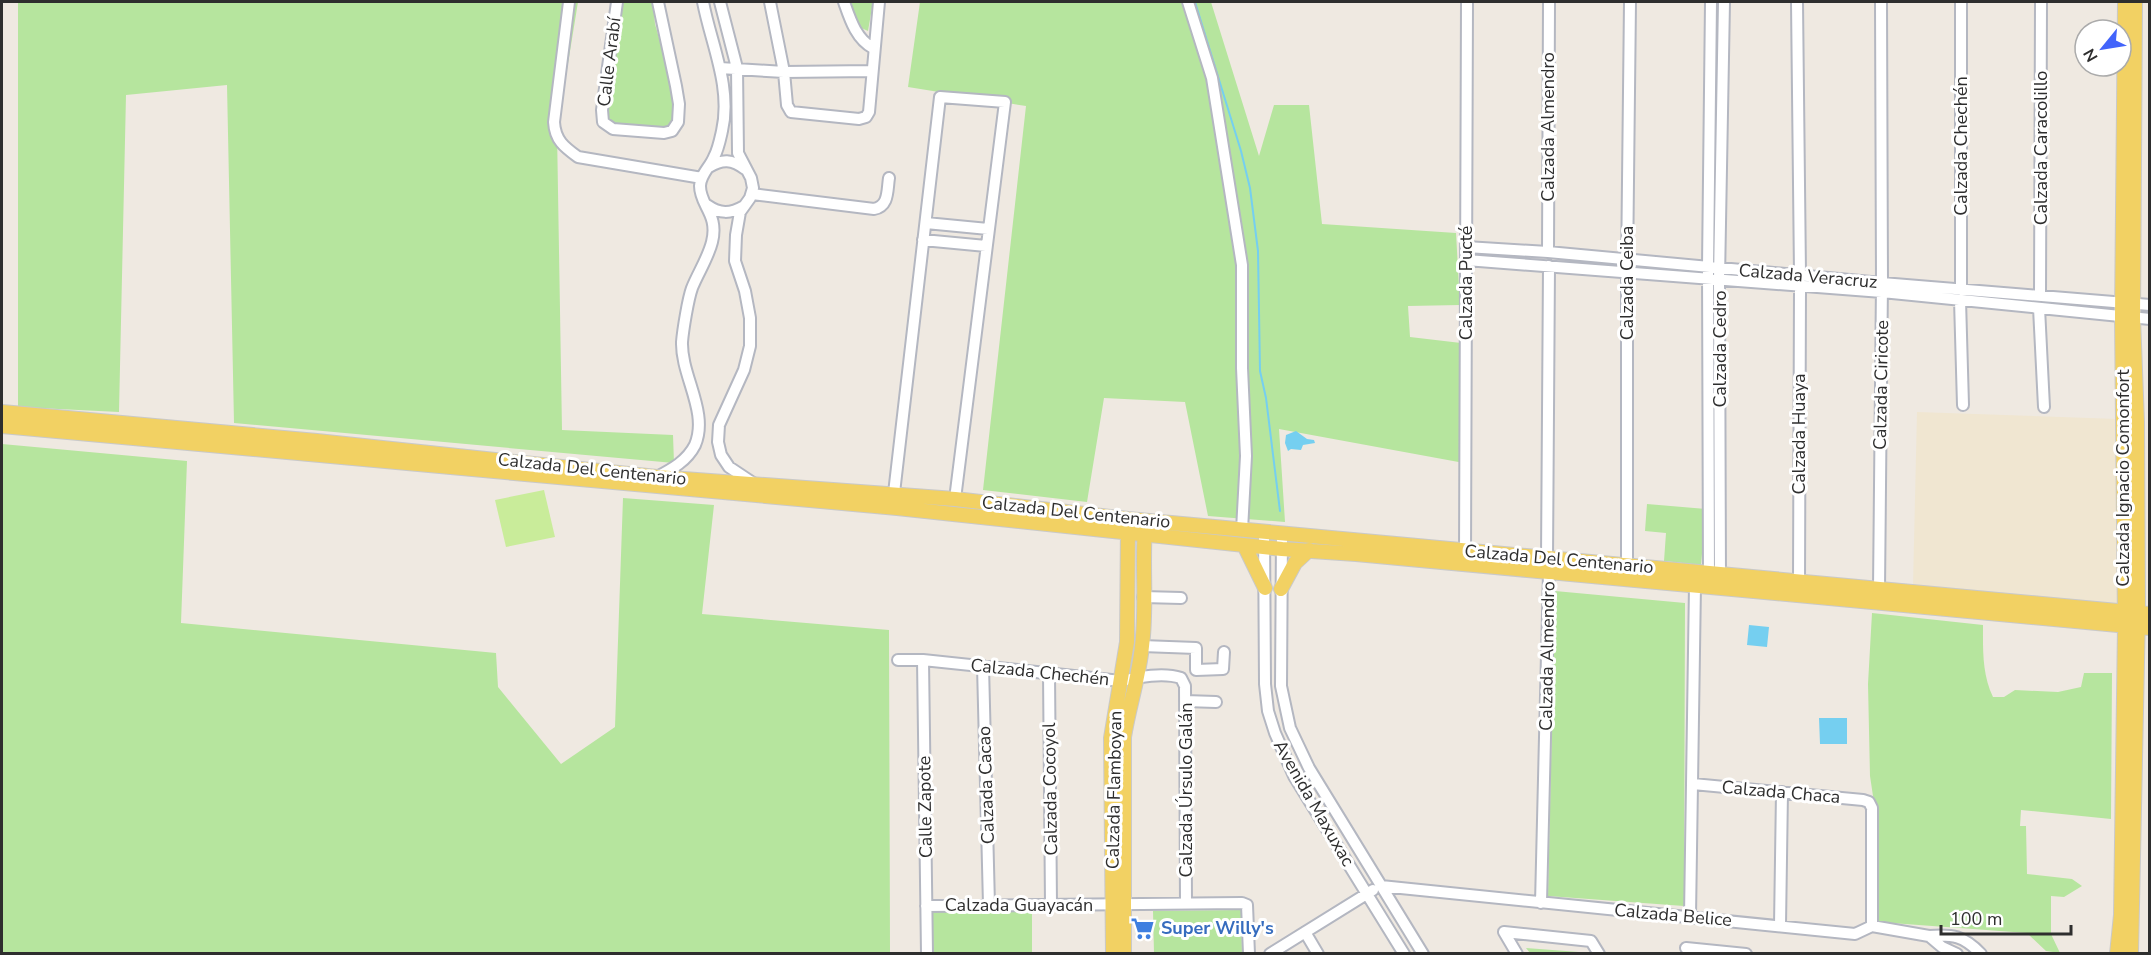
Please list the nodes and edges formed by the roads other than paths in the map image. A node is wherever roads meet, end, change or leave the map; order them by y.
1 (569, 2) edge
2 (617, 2) edge
3 (658, 2) edge
4 (703, 2) edge
5 (720, 2) edge
6 (770, 2) edge
7 (844, 2) edge
8 (879, 2) edge
9 (1188, 2) edge
10 (1467, 2) edge
11 (1549, 2) edge
12 (1630, 2) edge
13 (1711, 2) edge
14 (1724, 2) edge
15 (1797, 2) edge
16 (1881, 2) edge
17 (1961, 2) edge
18 (2042, 2) edge
19 (2125, 2) edge
20 (2135, 2) edge
21 (873, 48) junction
22 (720, 68) junction
23 (736, 68) junction
24 (872, 71) junction
25 (784, 72) junction
26 (709, 167) junction
27 (746, 169) junction
28 (702, 178) junction
29 (889, 178) dead end
30 (752, 194) junction
31 (707, 204) junction
32 (744, 206) junction
33 (926, 223) junction
34 (988, 229) junction
35 (923, 240) junction
36 (986, 246) junction
37 (1466, 247) junction
38 (1548, 252) junction
39 (1466, 260) junction
40 (1627, 265) junction
41 (1549, 266) junction
42 (1714, 273) junction
43 (1800, 274) junction
44 (1800, 287) junction
45 (1882, 288) junction
46 (1960, 295) junction
47 (2040, 295) junction
48 (2150, 305) edge
49 (2039, 308) junction
50 (2128, 311) junction
51 (2150, 320) edge
52 (1963, 405) dead end
53 (2043, 407) dead end
54 (2, 412) edge
55 (2136, 421) edge
56 (2, 426) edge
57 (657, 477) junction
58 (630, 479) junction
59 (754, 483) junction
60 (894, 493) junction
61 (955, 499) junction
62 (1128, 526) junction
63 (1145, 527) junction
64 (1242, 530) junction
65 (1264, 532) junction
66 (1282, 534) junction
67 (1244, 544) junction
68 (1264, 547) junction
69 (1282, 549) junction
70 (1309, 550) junction
71 (1465, 557) junction
72 (1548, 565) junction
73 (1627, 566) junction
74 (1711, 581) junction
75 (1799, 582) junction
76 (1265, 588) junction
77 (1281, 589) junction
78 (1879, 589) junction
79 (1143, 597) junction
80 (1181, 598) dead end
81 (2137, 620) edge
82 (1142, 646) junction
83 (1224, 652) dead end
84 (1265, 655) junction
85 (1281, 656) junction
86 (897, 660) dead end
87 (923, 660) junction
88 (983, 666) junction
89 (1049, 673) junction
90 (1137, 677) junction
91 (1181, 678) joint
92 (1121, 681) junction
93 (1185, 701) junction
94 (1216, 702) dead end
95 (1693, 784) junction
96 (1782, 792) junction
97 (1381, 886) junction
98 (1367, 894) junction
99 (1118, 903) junction
100 (1541, 903) junction
101 (1051, 904) junction
102 (1186, 904) junction
103 (989, 905) junction
104 (926, 906) junction
105 (1690, 916) junction
106 (1780, 925) junction
107 (1872, 926) junction
108 (1305, 932) junction
109 (1929, 936) junction
110 (1688, 951) edge
111 (927, 954) edge
112 (1113, 954) edge
113 (1124, 954) edge
114 (1249, 954) edge
115 (1269, 954) edge
116 (1318, 954) edge
117 (1404, 954) edge
118 (1423, 954) edge
119 (1517, 954) edge
120 (1599, 954) edge
121 (1746, 954) edge
122 (1957, 954) edge
123 (1981, 954) edge
124 (2117, 954) edge
125 (2131, 954) edge

1 - 28 street
2 - 3 street, Calle Arabí
4 - 22 street
5 - 23 street
6 - 25 street
7 - 21 street
8 - 21 street
9 - 64 street
10 - 37 street, Calzada Pucté
11 - 38 street, Calzada Almendro
12 - 40 street, Calzada Ceiba
13 - 42 street, Calzada Cedro
14 - 42 street, Calzada Cedro
15 - 43 street
16 - 45 street, Calzada Ciricote
17 - 46 street, Calzada Chechén
18 - 47 street, Calzada Caracolillo
19 - 50 main road, Calzada Ignacio Comonfort
20 - 50 main road, Calzada Ignacio Comonfort
21 - 24 street
22 - 23 street
22 - 26 street
23 - 25 street
23 - 27 street
24 - 25 street
24 - 25 street
26 - 27 street
26 - 28 street
27 - 30 street
28 - 31 street
29 - 30 street
30 - 32 street
31 - 32 street
31 - 57 street
32 - 59 street
33 - 34 street
33 - 34 street
33 - 35 street
34 - 36 street
35 - 36 street
35 - 60 street
36 - 61 street
37 - 38 street, Calzada Veracruz
37 - 39 street, Calzada Pucté
38 - 40 street, Calzada Veracruz
39 - 41 street, Calzada Veracruz
39 - 71 street, Calzada Pucté
40 - 41 street, Calzada Veracruz
40 - 42 street, Calzada Veracruz
40 - 73 street, Calzada Ceiba
41 - 72 street, Calzada Almendro
42 - 43 street, Calzada Veracruz
42 - 44 street, Calzada Veracruz
42 - 74 street, Calzada Cedro
43 - 45 street, Calzada Veracruz
44 - 45 street, Calzada Veracruz
44 - 75 street, Calzada Huaya
45 - 46 street, Calzada Veracruz
45 - 78 street, Calzada Ciricote
46 - 47 street, Calzada Veracruz
46 - 49 street, Calzada Veracruz
46 - 52 street, Calzada Chechén
47 - 50 street, Calzada Veracruz
48 - 50 street, Calzada Veracruz
49 - 50 street, Calzada Veracruz
49 - 53 street
50 - 51 street, Calzada Veracruz
50 - 55 main road, Calzada Ignacio Comonfort
54 - 58 main road, Calzada Del Centenario
55 - 81 main road, Calzada Ignacio Comonfort
56 - 58 main road, Calzada Del Centenario
57 - 58 main road, Calzada Del Centenario
57 - 59 main road, Calzada Del Centenario
58 - 62 main road, Calzada Del Centenario
59 - 60 main road, Calzada Del Centenario
60 - 61 main road, Calzada Del Centenario
61 - 62 main road, Calzada Del Centenario
62 - 63 main road, Calzada Del Centenario
62 - 92 main road, Calzada Flamboyan
63 - 64 main road, Calzada Del Centenario
63 - 67 main road, Calzada Del Centenario
63 - 79 main road, Calzada Flamboyan
64 - 65 main road, Calzada Del Centenario
65 - 66 main road, Calzada Del Centenario
65 - 68 street, Avenida Maxuxac
66 - 69 street, Avenida Maxuxac
66 - 71 main road, Calzada Del Centenario
67 - 68 main road, Calzada Del Centenario
67 - 76 main road
68 - 69 main road, Calzada Del Centenario
68 - 76 street, Avenida Maxuxac
69 - 70 main road, Calzada Del Centenario
69 - 77 street, Avenida Maxuxac
70 - 71 main road, Calzada Del Centenario
70 - 77 main road
71 - 72 main road, Calzada Del Centenario
72 - 73 main road, Calzada Del Centenario
72 - 74 main road, Calzada Del Centenario
72 - 100 street, Calzada Almendro
73 - 74 main road, Calzada Del Centenario
74 - 75 main road, Calzada Del Centenario
74 - 81 main road, Calzada Del Centenario
74 - 95 street, Calzada Cedro
75 - 78 main road, Calzada Del Centenario
76 - 84 street, Avenida Maxuxac
77 - 85 street, Avenida Maxuxac
78 - 81 main road, Calzada Del Centenario
79 - 80 street
79 - 82 main road, Calzada Flamboyan
81 - 124 main road, Calzada Ignacio Comonfort
81 - 125 main road, Calzada Ignacio Comonfort
82 - 83 street
82 - 90 main road, Calzada Flamboyan
84 - 85 street
84 - 98 street, Avenida Maxuxac
85 - 97 street, Avenida Maxuxac
86 - 87 street, Calzada Chechén
87 - 88 street, Calzada Chechén
87 - 104 street, Calle Zapote
88 - 89 street, Calzada Chechén
88 - 103 street, Calzada Cacao
89 - 92 street, Calzada Chechén
89 - 101 street, Calzada Cocoyol
90 - 91 street, Calzada Chechén
90 - 92 street, Calzada Chechén
90 - 99 main road, Calzada Flamboyan
91 - 93 street, Calzada Úrsulo Galán
92 - 99 main road, Calzada Flamboyan
93 - 94 street
93 - 102 street, Calzada Úrsulo Galán
95 - 96 street, Calzada Chaca
95 - 105 street, Calzada Cedro
96 - 106 street
96 - 107 street, Calzada Chaca
97 - 98 street
97 - 100 street, Calzada Belice
97 - 118 street, Avenida Maxuxac
98 - 108 street
98 - 117 street, Avenida Maxuxac
99 - 101 street, Calzada Guayacán
99 - 102 street, Calzada Guayacán
99 - 112 main road, Calzada Flamboyan
99 - 113 main road, Calzada Flamboyan
100 - 105 street, Calzada Belice
101 - 103 street, Calzada Guayacán
102 - 114 street, Calzada Guayacán
103 - 104 street, Calzada Guayacán
104 - 111 street, Calle Zapote
105 - 106 street, Calzada Belice
106 - 107 street, Calzada Belice
107 - 109 street, Calzada Belice
108 - 115 street
108 - 116 street
109 - 122 street, Calzada Belice
109 - 123 street
110 - 121 street
119 - 120 street

